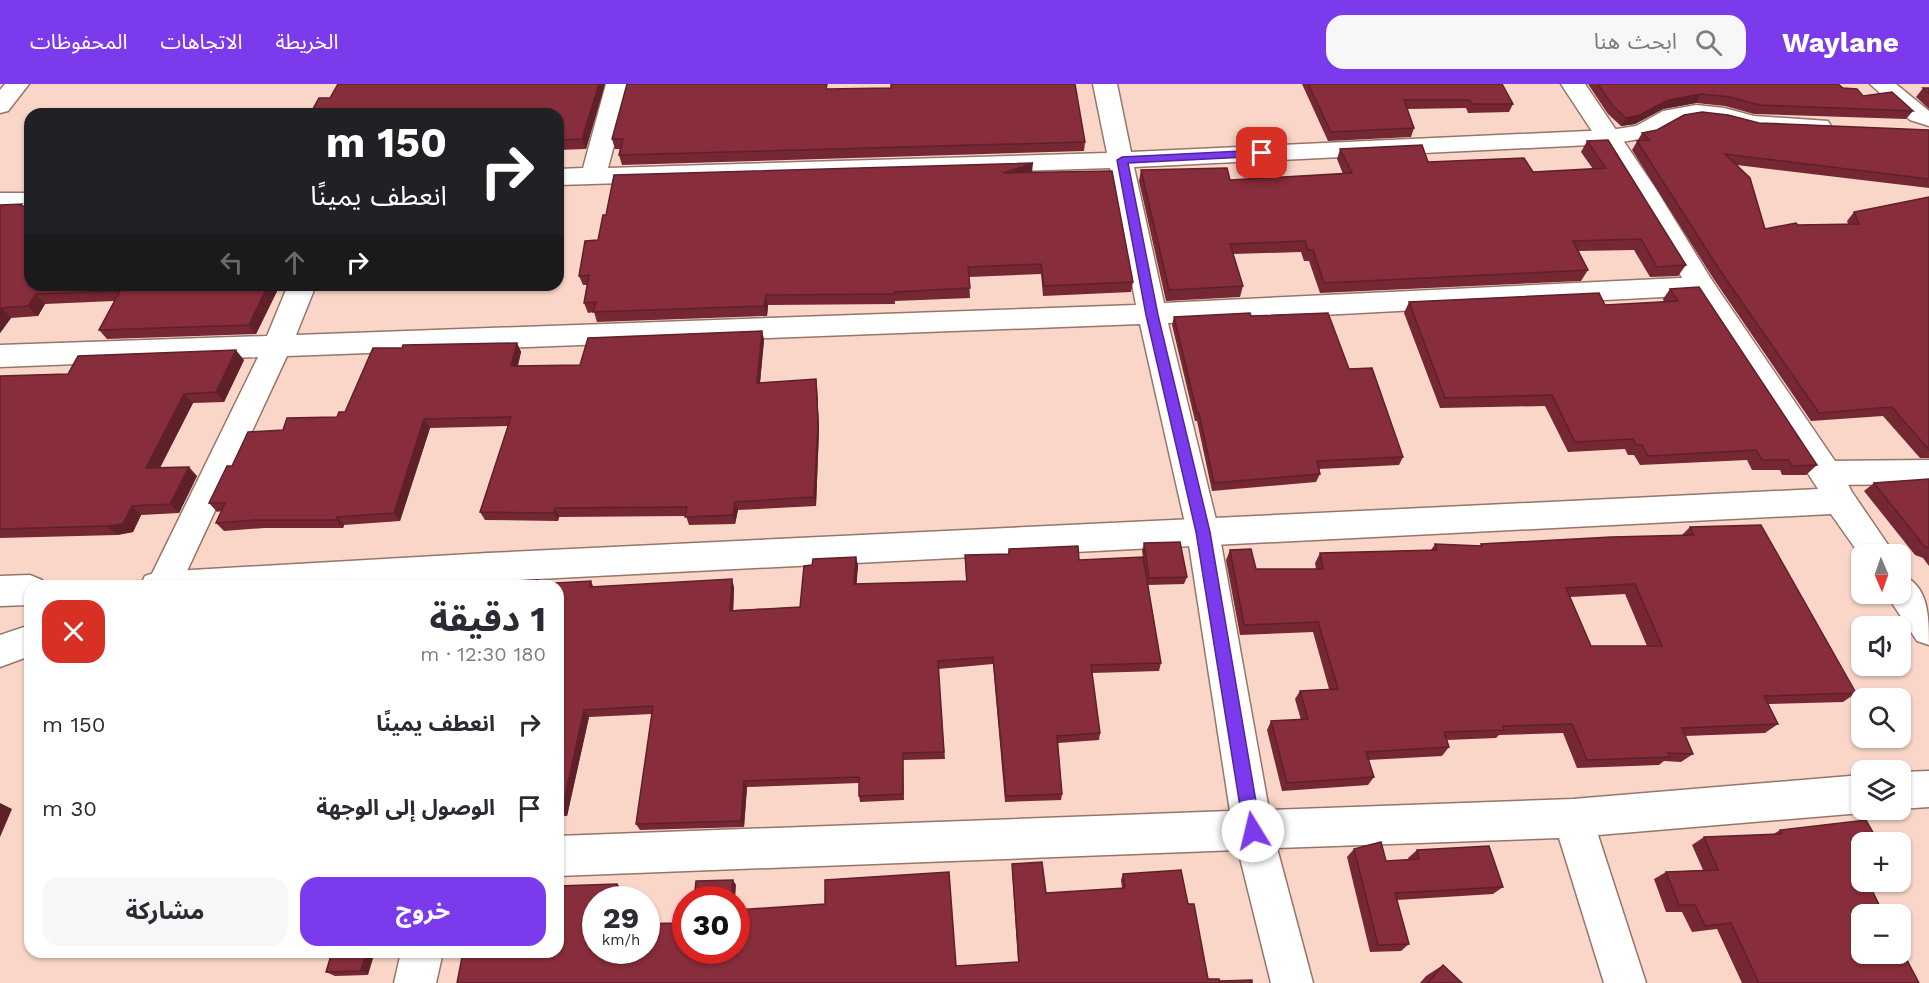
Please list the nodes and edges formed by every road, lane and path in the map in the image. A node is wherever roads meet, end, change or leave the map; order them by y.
1 (17, 84) edge
2 (618, 84) edge
3 (1105, 84) edge
4 (1573, 84) edge
5 (1882, 84) edge
6 (0, 106) edge
7 (1926, 119) edge
8 (1843, 127) edge
9 (1899, 130) edge
10 (1610, 137) junction
11 (1122, 160) junction
12 (594, 174) junction
13 (564, 176) edge
14 (0, 201) edge
15 (24, 201) edge
16 (1701, 286) junction
17 (300, 291) edge
18 (1152, 315) junction
19 (278, 345) junction
20 (0, 356) edge
21 (1929, 472) edge
22 (1833, 487) junction
23 (1203, 532) junction
24 (1871, 544) edge
25 (487, 577) edge
26 (167, 580) edge
27 (379, 580) edge
28 (24, 590) edge
29 (0, 591) edge
30 (1911, 604) edge
31 (1929, 630) edge
32 (24, 642) edge
33 (0, 651) edge
34 (1929, 789) edge
35 (1911, 790) edge
36 (1851, 795) edge
37 (1573, 818) junction
38 (1253, 831) junction
39 (564, 856) edge
40 (421, 958) edge
41 (415, 983) edge
42 (1292, 983) edge
43 (1625, 983) edge

1 - 6 street
2 - 12 street
3 - 11 street
4 - 10 street
5 - 7 street
7 - 9 street
8 - 10 street
10 - 11 street
10 - 16 street
11 - 12 street
11 - 18 street
12 - 13 street
14 - 15 street
16 - 18 street
16 - 22 street
17 - 19 street
18 - 19 street
18 - 23 street
19 - 20 street
19 - 26 street
21 - 22 street
22 - 23 street
22 - 24 street
23 - 25 street
23 - 38 street
25 - 27 street
28 - 29 street
30 - 31 street
32 - 33 street
34 - 35 street
36 - 37 street
37 - 38 street
37 - 43 street
38 - 39 street
38 - 42 street
40 - 41 street

